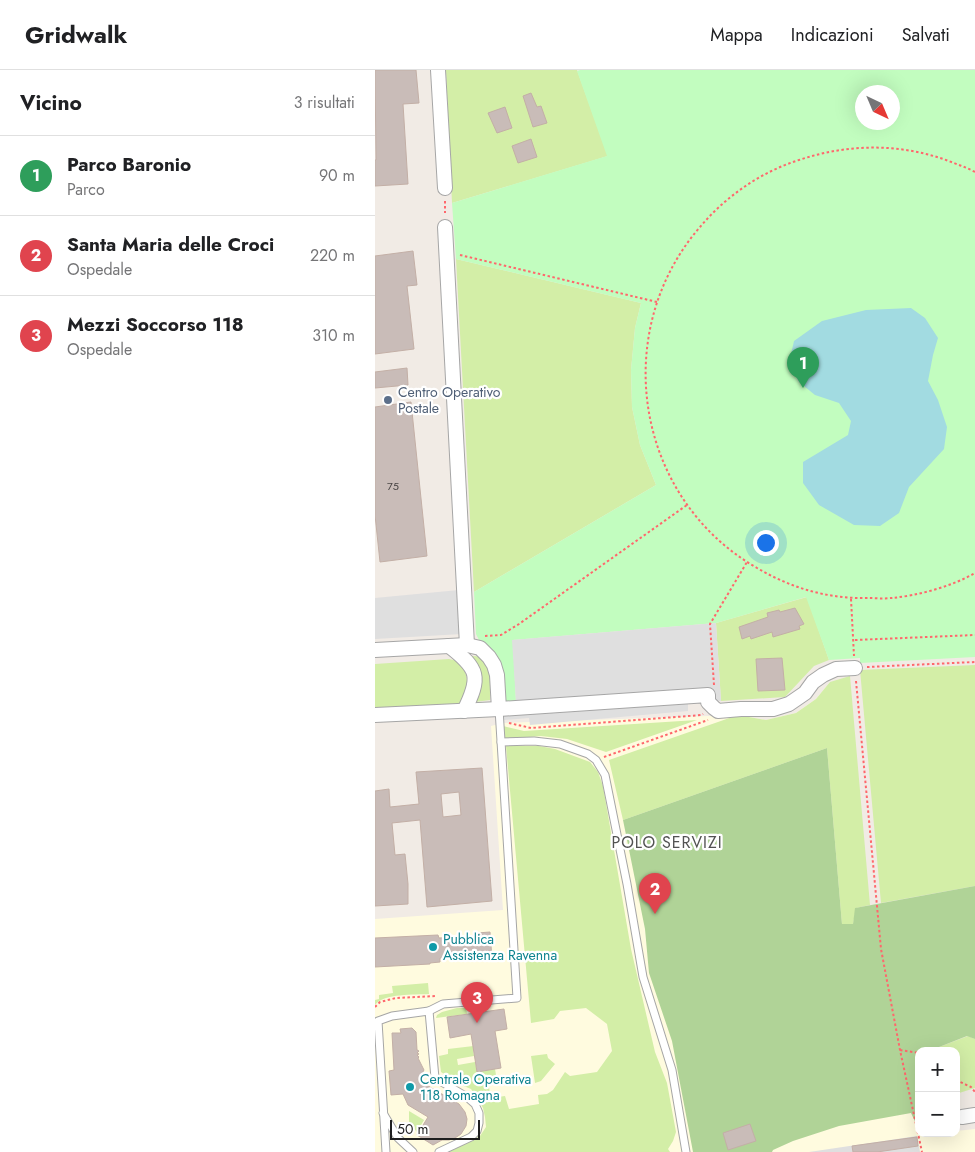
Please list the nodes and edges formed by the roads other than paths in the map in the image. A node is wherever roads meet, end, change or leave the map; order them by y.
1 (438, 70) edge
2 (445, 188) road end
3 (445, 227) road end
4 (467, 645) junction
5 (449, 646) junction
6 (375, 650) edge
7 (855, 668) road end
8 (499, 709) junction
9 (464, 711) junction
10 (375, 715) edge
11 (501, 742) junction
12 (429, 1011) junction
13 (383, 1112) junction
14 (386, 1152) edge
15 (413, 1152) edge
16 (439, 1152) edge
17 (686, 1152) edge

1 - 2 street
3 - 4 street
4 - 5 street
4 - 8 street
5 - 6 street
5 - 9 street
7 - 8 street
8 - 9 street
8 - 11 lane
9 - 10 street
11 - 12 lane
11 - 17 lane
12 - 13 lane
12 - 16 lane
13 - 14 lane
13 - 15 lane

